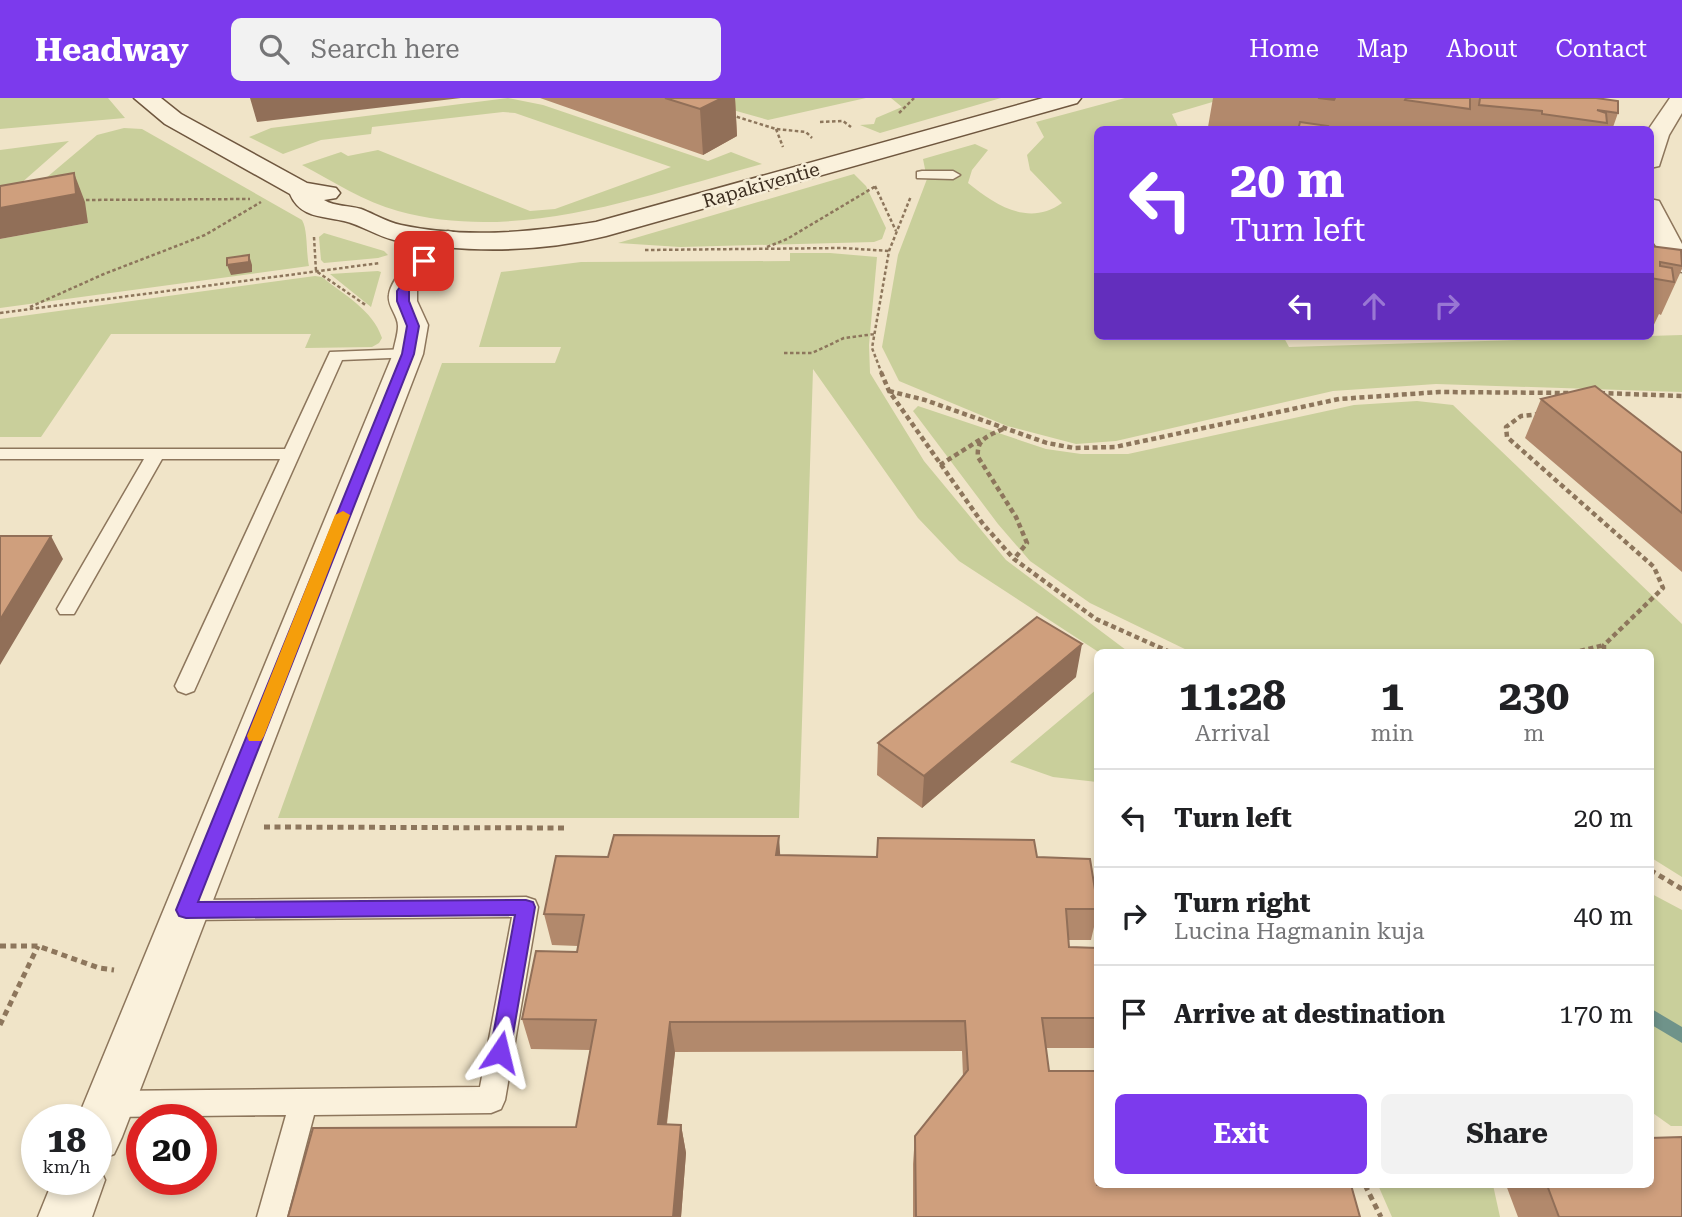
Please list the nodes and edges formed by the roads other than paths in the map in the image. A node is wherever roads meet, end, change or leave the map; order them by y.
1 (146, 98) edge
2 (1069, 98) edge
3 (1682, 98) edge
4 (1654, 142) edge
5 (922, 175) road end
6 (953, 175) dead end
7 (1654, 216) edge
8 (448, 239) junction
9 (1682, 264) edge
10 (408, 354) junction
11 (0, 454) edge
12 (156, 454) junction
13 (291, 454) junction
14 (67, 609) dead end
15 (186, 686) dead end
16 (186, 910) junction
17 (304, 1102) junction
18 (110, 1104) edge
19 (112, 1120) edge
20 (73, 1195) edge
21 (65, 1217) edge
22 (272, 1217) edge

1 - 8 main road, Rapakiventie
2 - 8 main road, Rapakiventie
3 - 4 main road
5 - 6 lane
7 - 9 main road
8 - 10 main road
10 - 13 lane
10 - 16 main road
11 - 12 lane
12 - 13 lane
12 - 14 lane
13 - 15 lane
16 - 17 lane
16 - 18 main road
17 - 19 lane
17 - 22 lane
20 - 21 main road

